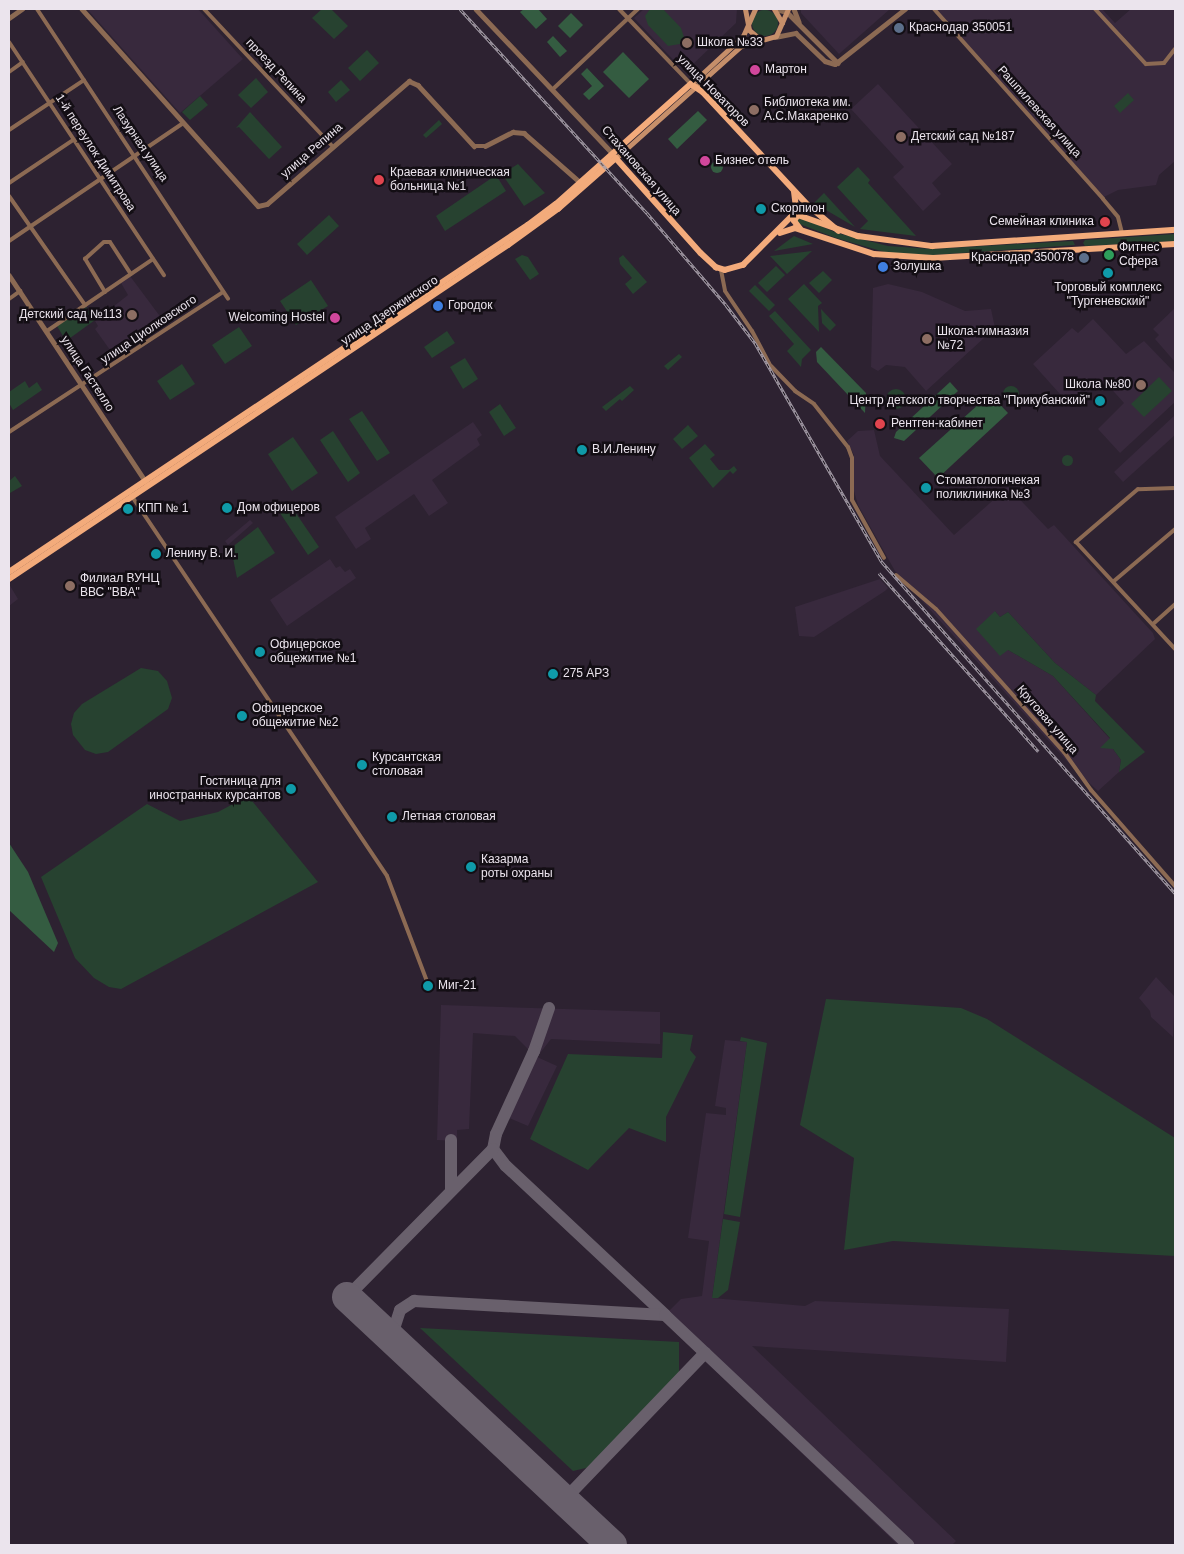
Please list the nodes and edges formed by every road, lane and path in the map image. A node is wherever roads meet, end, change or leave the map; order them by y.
1 (22, 9) edge
2 (37, 9) edge
3 (82, 9) edge
4 (204, 9) edge
5 (476, 9) edge
6 (619, 9) edge
7 (638, 9) edge
8 (745, 9) edge
9 (755, 9) edge
10 (775, 9) edge
11 (794, 9) edge
12 (905, 9) edge
13 (934, 9) edge
14 (1094, 9) edge
15 (787, 10) edge
16 (9, 18) edge
17 (628, 18) junction
18 (748, 22) junction
19 (782, 24) junction
20 (802, 27) junction
21 (774, 38) junction
22 (764, 40) junction
23 (9, 42) edge
24 (1175, 49) edge
25 (23, 62) junction
26 (838, 63) junction
27 (9, 72) edge
28 (84, 80) junction
29 (694, 85) junction
30 (553, 89) junction
31 (50, 103) junction
32 (183, 123) junction
33 (9, 130) edge
34 (73, 140) junction
35 (332, 147) junction
36 (136, 156) junction
37 (615, 156) junction
38 (99, 180) junction
39 (9, 183) edge
40 (581, 183) junction
41 (792, 188) junction
42 (9, 196) edge
43 (29, 227) junction
44 (802, 230) junction
45 (1175, 230) edge
46 (839, 231) junction
47 (1122, 233) junction
48 (1089, 236) junction
49 (1068, 237) junction
50 (770, 240) junction
51 (9, 241) edge
52 (1175, 244) edge
53 (1086, 249) junction
54 (1072, 250) junction
55 (153, 259) junction
56 (721, 270) junction
57 (131, 274) junction
58 (9, 275) edge
59 (164, 275) dead end
60 (20, 291) junction
61 (105, 292) junction
62 (223, 292) junction
63 (9, 299) edge
64 (228, 299) dead end
65 (85, 305) junction
66 (47, 331) junction
67 (82, 386) junction
68 (9, 432) edge
69 (145, 482) junction
70 (1175, 488) edge
71 (129, 493) junction
72 (1175, 528) edge
73 (884, 558) dead end
74 (9, 572) edge
75 (896, 576) dead end
76 (9, 579) edge
77 (1114, 581) junction
78 (1175, 604) edge
79 (1153, 624) junction
80 (1175, 649) edge
81 (1175, 886) edge
82 (428, 984) dead end

1 - 16 street
2 - 28 street, Лазурная улица
3 - 32 street, улица Репина
4 - 35 street, проезд Репина
5 - 30 street, Стахановская улица
6 - 17 street, улица Новаторов
7 - 17 street
8 - 18 main road
9 - 18 main road, улица Дзержинского
10 - 15 street
10 - 19 main road
11 - 20 street
12 - 26 street
13 - 47 street, Рашпилевская улица
14 - 24 street
15 - 19 main road
15 - 20 street
17 - 29 street, улица Новаторов
17 - 30 street
18 - 22 main road
18 - 29 main road, улица Дзержинского
19 - 21 main road
20 - 26 street
21 - 22 main road, улица Дзержинского
21 - 26 street
22 - 29 main road, улица Дзержинского
23 - 25 street, 1-й переулок Димитрова
25 - 27 street
25 - 31 street, 1-й переулок Димитрова
28 - 31 street
28 - 36 street, Лазурная улица
29 - 37 main road, улица Дзержинского
29 - 41 main road, улица Новаторов
30 - 37 street, Стахановская улица
31 - 33 street
31 - 34 street, 1-й переулок Димитрова
32 - 35 street, улица Репина
32 - 36 street
34 - 38 street, 1-й переулок Димитрова
34 - 39 street
35 - 40 street, улица Репина
36 - 38 street
36 - 62 street, Лазурная улица
37 - 40 main road, улица Дзержинского
37 - 56 main road, Стахановская улица
37 - 69 main road, улица Дзержинского
38 - 43 street
38 - 55 street, 1-й переулок Димитрова
40 - 69 main road, улица Дзержинского
41 - 46 main road, улица Новаторов
41 - 50 main road
42 - 43 street
43 - 51 street
43 - 65 street
44 - 46 main road
44 - 50 main road
44 - 54 main road
45 - 47 main road
46 - 49 main road
47 - 48 main road
48 - 49 main road
48 - 53 main road
49 - 54 main road
50 - 56 main road
52 - 53 main road
53 - 54 main road
55 - 57 street
55 - 59 street, 1-й переулок Димитрова
56 - 73 street
57 - 61 street
57 - 61 street
58 - 60 street, улица Гастелло
60 - 63 street
60 - 66 street, улица Гастелло
61 - 65 street
62 - 64 street, Лазурная улица
62 - 67 street, улица Циолковского
65 - 66 street
66 - 67 street, улица Гастелло
67 - 68 street, улица Циолковского
67 - 69 street, улица Гастелло
69 - 71 main road, улица Дзержинского
70 - 77 street
71 - 74 main road, улица Дзержинского
71 - 76 main road, улица Дзержинского
71 - 82 street
72 - 77 street
75 - 81 street, Круговая улица
77 - 79 street
78 - 79 street
79 - 80 street

